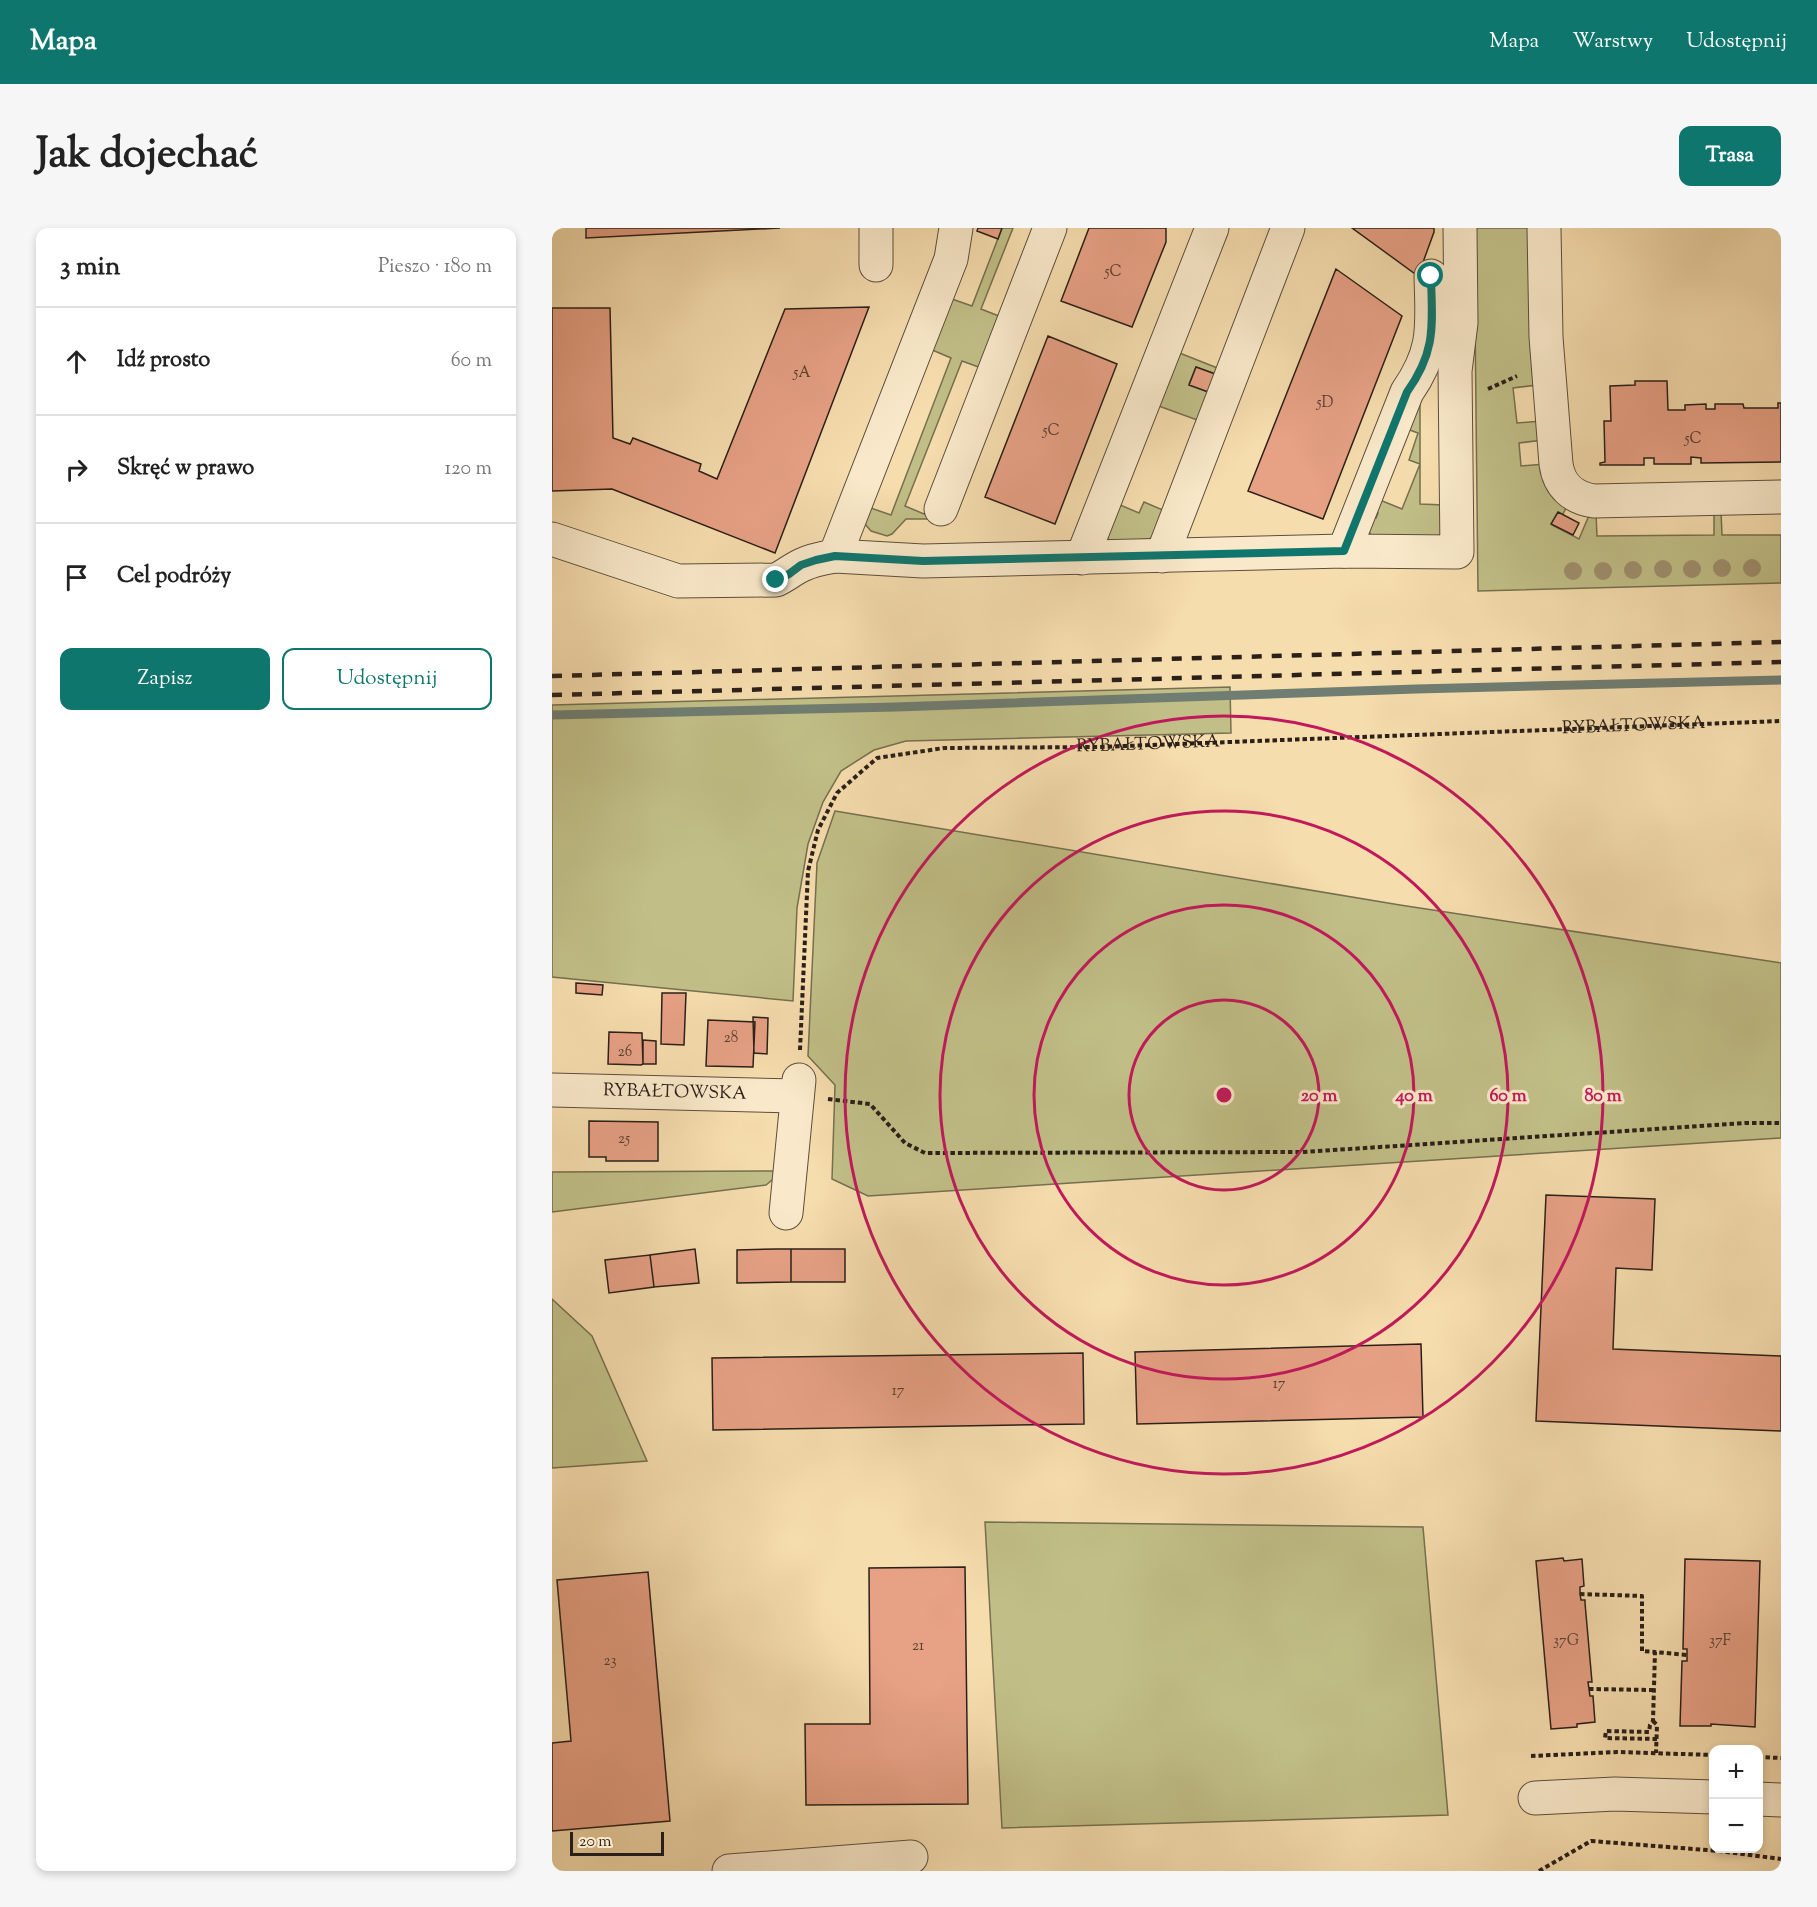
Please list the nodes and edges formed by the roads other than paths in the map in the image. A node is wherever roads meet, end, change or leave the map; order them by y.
1 (876, 228) edge
2 (956, 228) edge
3 (1050, 228) edge
4 (1212, 228) edge
5 (1288, 228) edge
6 (1460, 228) edge
7 (1544, 228) edge
8 (876, 265) dead end
9 (1431, 276) dead end
10 (1781, 497) edge
11 (941, 509) dead end
12 (552, 539) edge
13 (1344, 551) junction
14 (835, 556) junction
15 (1162, 556) junction
16 (1082, 558) junction
17 (552, 1090) edge
18 (786, 1213) dead end
19 (1709, 1797) edge
20 (1535, 1798) dead end
21 (1763, 1799) edge
22 (1781, 1800) edge
23 (911, 1857) dead end
24 (835, 1867) edge
25 (729, 1871) edge

1 - 8 street
2 - 14 street
3 - 11 street
4 - 16 street
5 - 15 street
6 - 13 street
7 - 10 street
9 - 13 street
12 - 14 street
13 - 15 street
14 - 16 street
15 - 16 street
17 - 18 street, RYBAŁTOWSKA
19 - 20 street
21 - 22 street
23 - 24 street
24 - 25 street

